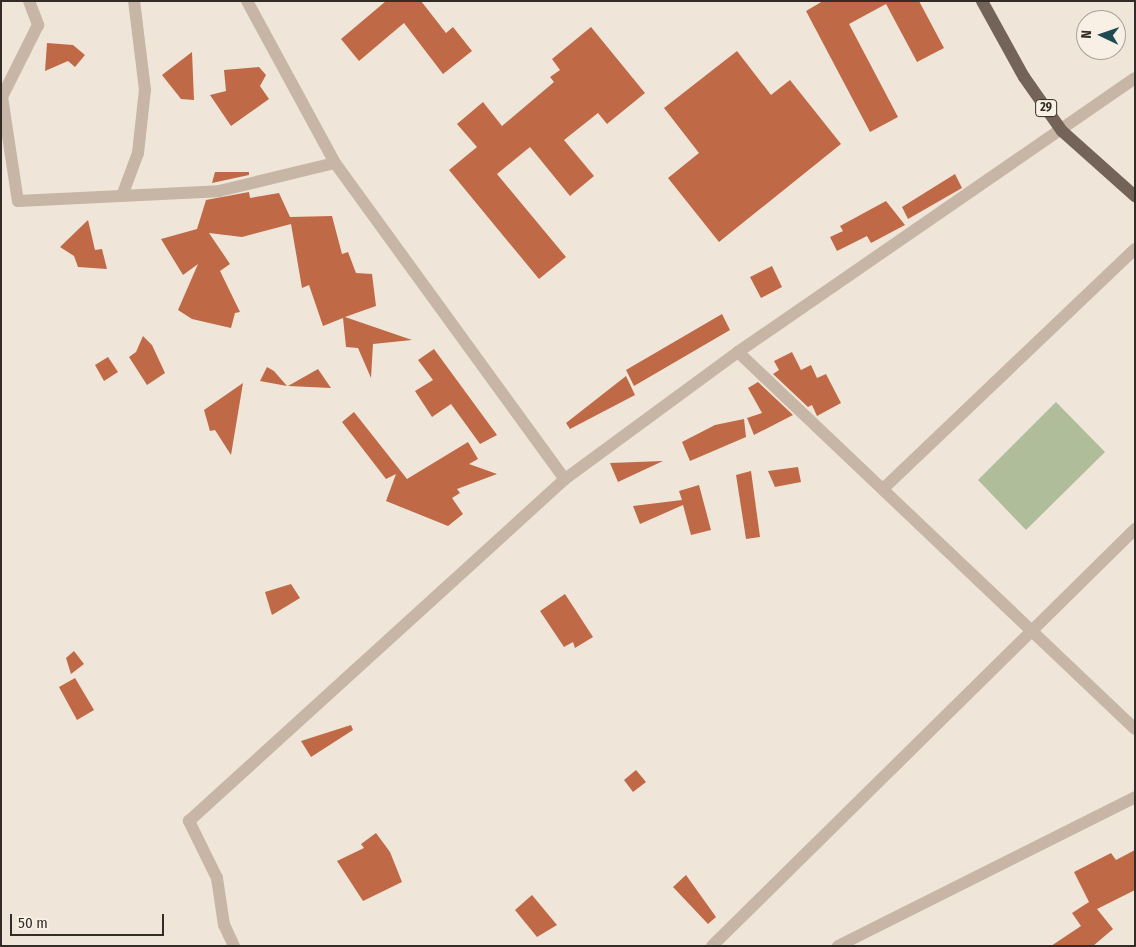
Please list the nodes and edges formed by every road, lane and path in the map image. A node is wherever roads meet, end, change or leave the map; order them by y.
1 (29, 1) edge
2 (134, 1) edge
3 (246, 1) edge
4 (982, 1) edge
5 (1135, 78) edge
6 (1062, 131) junction
7 (335, 163) junction
8 (122, 196) junction
9 (1135, 196) edge
10 (1135, 248) edge
11 (738, 352) junction
12 (565, 479) junction
13 (885, 487) junction
14 (1135, 529) edge
15 (1032, 630) junction
16 (1135, 729) edge
17 (1135, 797) edge
18 (234, 946) edge
19 (712, 946) edge
20 (838, 946) edge

1 - 8 street
2 - 8 street
3 - 7 street
4 - 6 main road, 29
5 - 6 street
6 - 9 main road, 29
6 - 11 street
7 - 8 street
7 - 12 street
10 - 13 street
11 - 12 street
11 - 13 street
12 - 18 street
13 - 15 street
14 - 15 street
15 - 16 street
15 - 19 street
17 - 20 street

